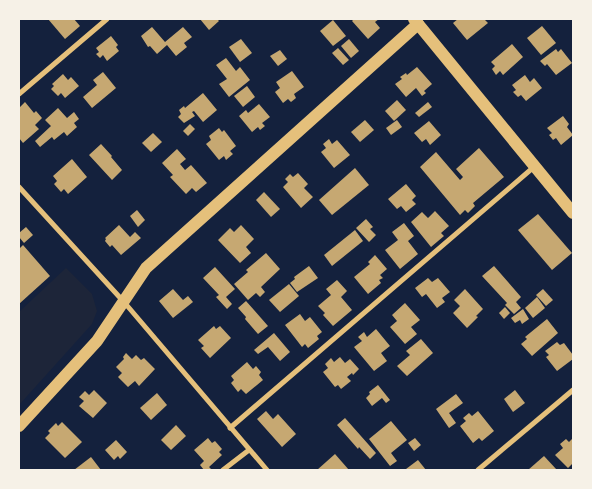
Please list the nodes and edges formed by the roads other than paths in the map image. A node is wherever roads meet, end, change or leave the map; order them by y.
1 (107, 19) edge
2 (416, 22) edge
3 (19, 94) edge
4 (535, 166) junction
5 (19, 187) edge
6 (573, 213) edge
7 (124, 302) junction
8 (573, 390) edge
9 (19, 426) edge
10 (230, 428) junction
11 (249, 450) junction
12 (223, 470) edge
13 (267, 470) edge
14 (478, 470) edge

1 - 3 street
2 - 4 main road
2 - 7 main road
4 - 6 main road
4 - 10 street
5 - 7 street
7 - 9 main road
7 - 10 street
8 - 14 street
10 - 11 street
11 - 12 street
11 - 13 street

